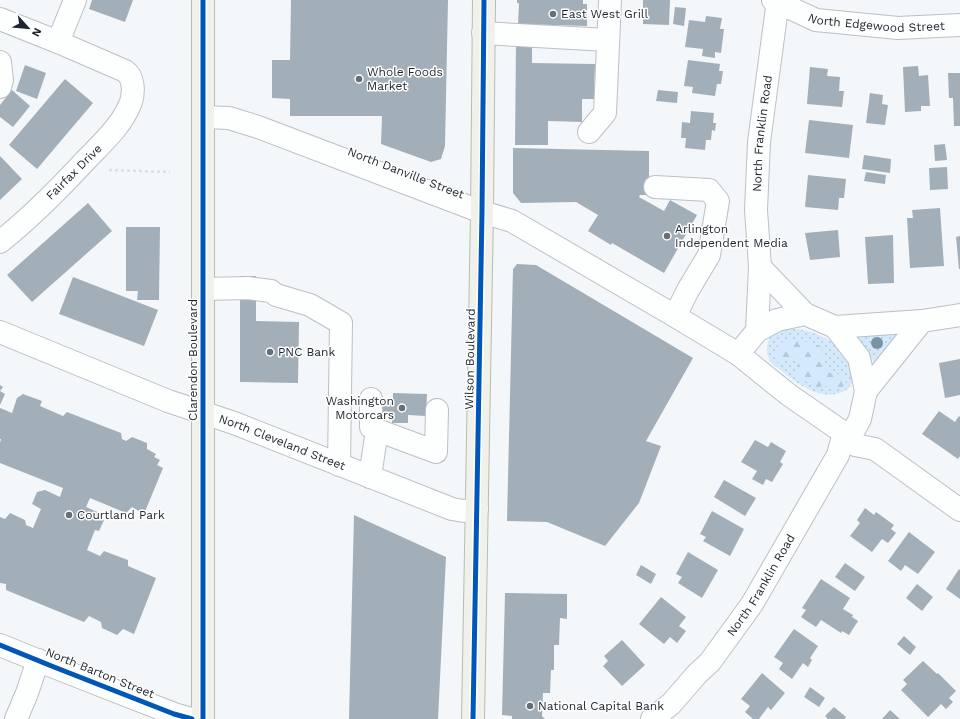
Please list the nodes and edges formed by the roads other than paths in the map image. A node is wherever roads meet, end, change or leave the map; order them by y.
1 (75, 0) edge
2 (203, 0) edge
3 (484, 0) edge
4 (610, 0) edge
5 (776, 1) edge
6 (0, 19) edge
7 (960, 25) edge
8 (483, 33) junction
9 (608, 40) junction
10 (58, 42) junction
11 (0, 62) edge
12 (0, 87) edge
13 (203, 117) junction
14 (589, 132) dead end
15 (655, 187) dead end
16 (482, 212) junction
17 (0, 242) edge
18 (760, 267) junction
19 (203, 295) junction
20 (805, 314) junction
21 (960, 315) edge
22 (675, 316) junction
23 (922, 321) junction
24 (835, 327) junction
25 (757, 331) junction
26 (0, 332) edge
27 (738, 354) junction
28 (866, 391) junction
29 (371, 399) dead end
30 (437, 410) dead end
31 (204, 414) junction
32 (860, 419) junction
33 (377, 430) junction
34 (846, 436) junction
35 (875, 449) junction
36 (338, 465) junction
37 (370, 477) junction
38 (477, 509) junction
39 (960, 510) edge
40 (0, 645) edge
41 (38, 660) junction
42 (16, 719) edge
43 (192, 719) edge
44 (203, 719) edge
45 (473, 719) edge
46 (652, 719) edge

1 - 10 street
2 - 13 main road, Clarendon Boulevard
3 - 8 main road, Wilson Boulevard
4 - 9 street
5 - 7 street, North Edgewood Street
5 - 18 street, North Franklin Road
6 - 10 street
8 - 9 street
8 - 16 main road, Wilson Boulevard
9 - 14 street
10 - 17 street, Fairfax Drive
11 - 12 street
13 - 16 street, North Danville Street
13 - 19 main road, Clarendon Boulevard
15 - 22 street
16 - 22 street, North Danville Street
16 - 38 main road, Wilson Boulevard
18 - 20 street
18 - 25 street
19 - 31 main road, Clarendon Boulevard
19 - 36 street
20 - 24 street
20 - 25 street
21 - 23 street
22 - 27 street, North Danville Street
23 - 24 street
23 - 28 street
24 - 28 street
25 - 27 street
26 - 31 street, North Cleveland Street
27 - 34 street, North Danville Street
28 - 32 street, North Franklin Road
29 - 33 street
30 - 33 street
31 - 36 street, North Cleveland Street
31 - 44 main road, Clarendon Boulevard
32 - 34 street, North Franklin Road
32 - 35 street
33 - 37 street
34 - 35 street, North Danville Street
34 - 46 street, North Franklin Road
35 - 39 street
36 - 37 street, North Cleveland Street
37 - 38 street, North Cleveland Street
38 - 45 main road, Wilson Boulevard
40 - 41 street, North Barton Street
41 - 42 street
41 - 43 street, North Barton Street

